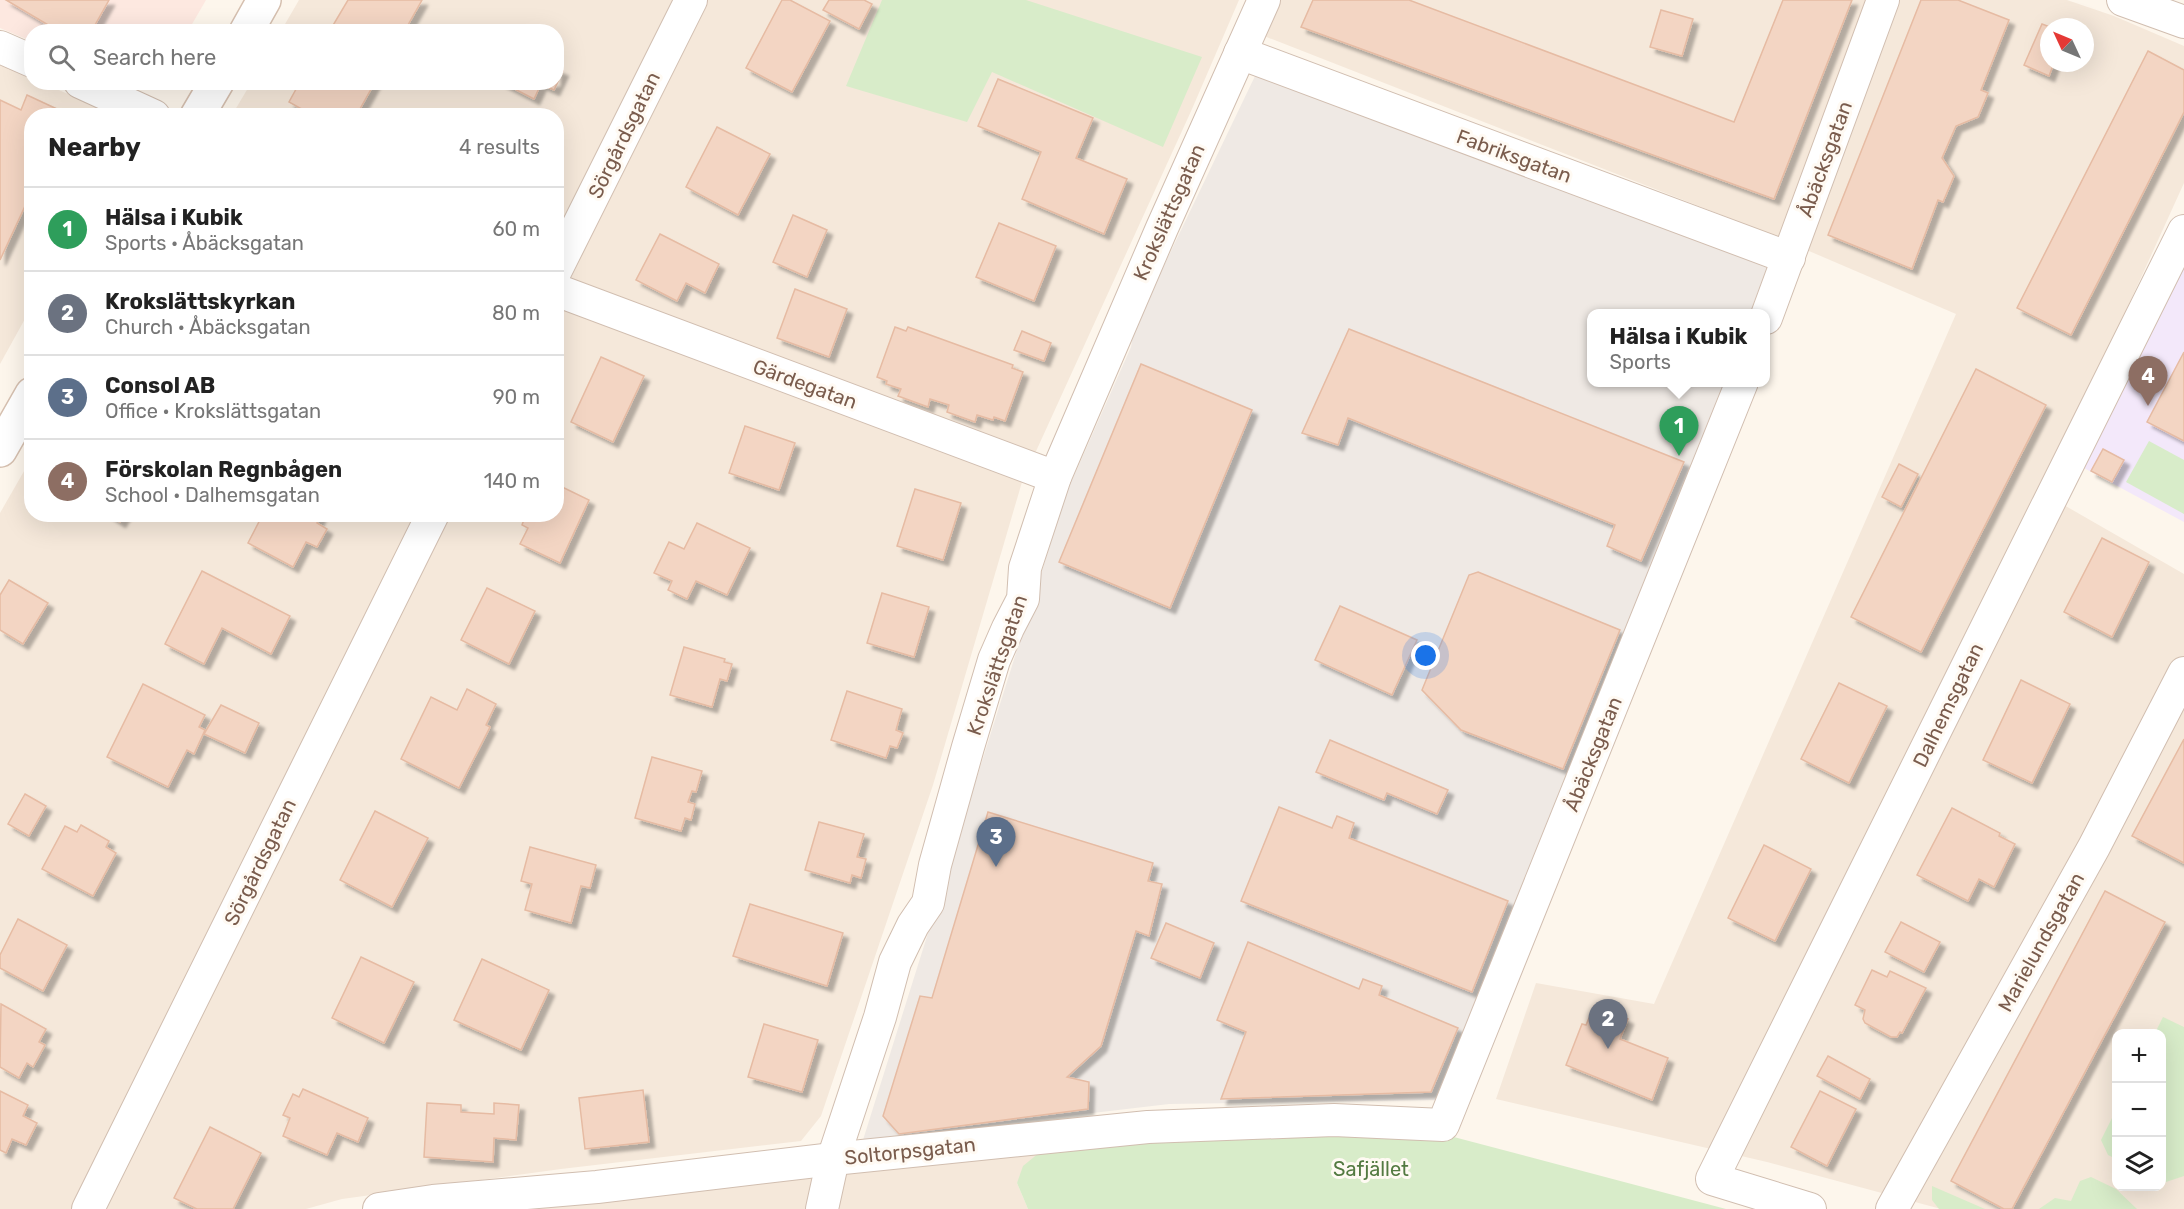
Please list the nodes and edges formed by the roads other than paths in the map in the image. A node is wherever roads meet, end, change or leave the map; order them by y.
1 (264, 0) edge
2 (691, 0) edge
3 (1264, 0) edge
4 (1883, 0) edge
5 (2123, 0) edge
6 (2184, 22) edge
7 (250, 24) edge
8 (0, 47) edge
9 (1240, 52) junction
10 (24, 58) edge
11 (97, 90) edge
12 (212, 90) edge
13 (137, 108) edge
14 (202, 108) edge
15 (2184, 231) edge
16 (564, 254) edge
17 (1789, 258) junction
18 (564, 293) edge
19 (1769, 309) edge
20 (1740, 387) edge
21 (24, 407) edge
22 (2, 443) edge
23 (1055, 477) junction
24 (429, 522) edge
25 (2184, 673) edge
26 (1443, 1125) joint
27 (834, 1159) junction
28 (88, 1209) edge
29 (380, 1209) edge
30 (822, 1209) edge
31 (1810, 1209) edge
32 (1892, 1209) edge

1 - 7 street
2 - 16 street, Sörgårdsgatan
3 - 9 street, Krokslättsgatan
4 - 17 street, Åbäcksgatan
5 - 6 street
8 - 10 street
9 - 17 street, Fabriksgatan
9 - 23 street, Krokslättsgatan
11 - 13 street
12 - 14 street
15 - 31 street, Dalhemsgatan
17 - 19 street, Åbäcksgatan
18 - 23 street, Gärdegatan
20 - 26 street, Åbäcksgatan
21 - 22 street
23 - 27 street, Krokslättsgatan
24 - 28 street, Sörgårdsgatan
25 - 32 street, Marielundsgatan
26 - 27 street, Soltorpsgatan
27 - 29 street, Soltorpsgatan
27 - 30 street, Krokslättsgatan

